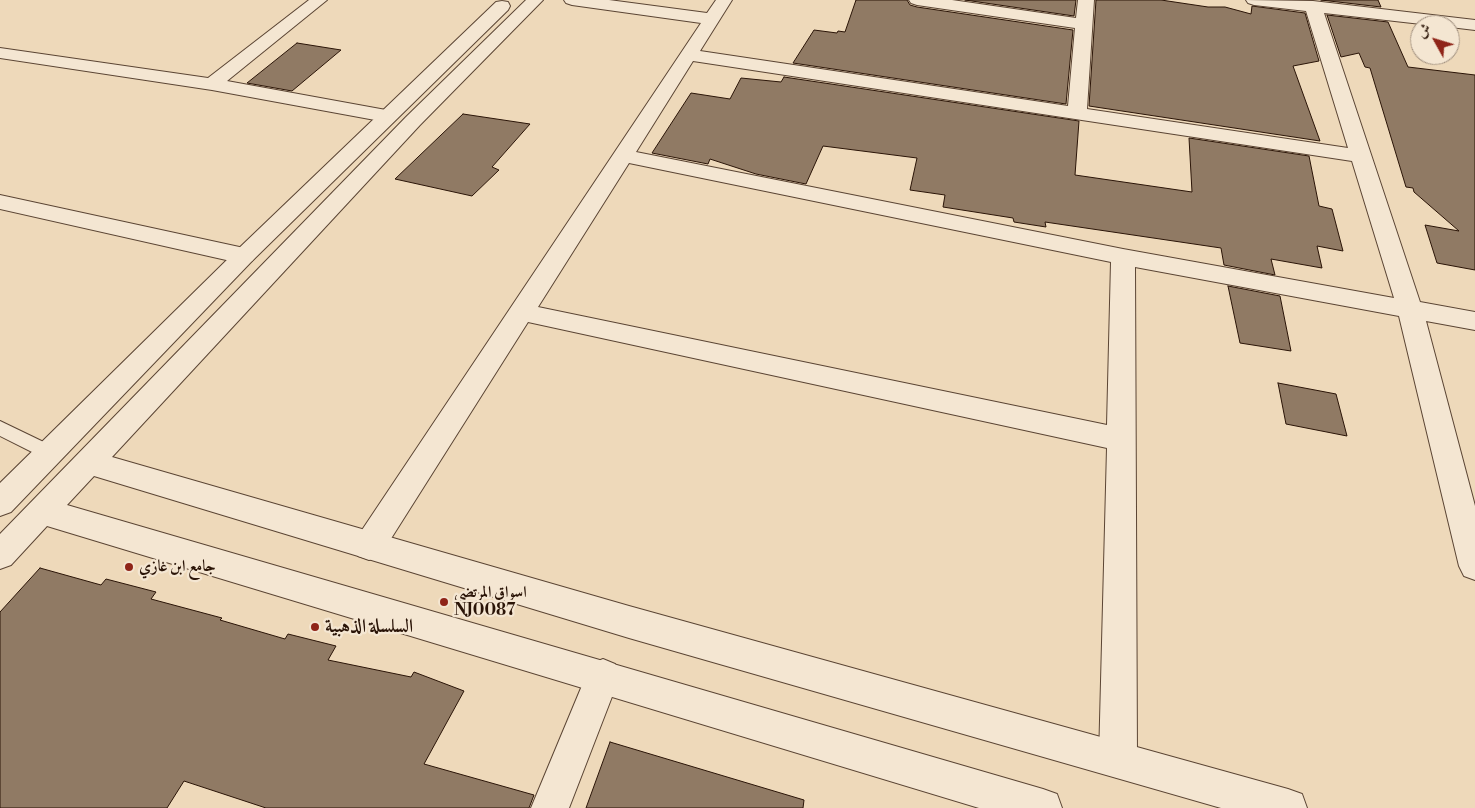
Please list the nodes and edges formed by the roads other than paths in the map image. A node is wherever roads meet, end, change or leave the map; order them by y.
1 (318, 0) edge
2 (508, 0) edge
3 (535, 0) edge
4 (572, 0) edge
5 (724, 0) edge
6 (917, 0) edge
7 (1086, 0) edge
8 (1254, 0) edge
9 (1313, 6) junction
10 (712, 19) junction
11 (1084, 24) junction
12 (1475, 25) edge
13 (0, 53) edge
14 (687, 54) junction
15 (212, 84) junction
16 (1077, 113) junction
17 (386, 116) junction
18 (623, 156) junction
19 (1360, 156) junction
20 (0, 202) edge
21 (244, 256) junction
22 (1123, 257) junction
23 (1410, 309) junction
24 (521, 312) junction
25 (1475, 321) edge
26 (0, 428) edge
27 (1122, 440) junction
28 (50, 453) junction
29 (88, 462) junction
30 (0, 503) edge
31 (41, 512) junction
32 (369, 546) junction
33 (0, 554) edge
34 (1475, 566) edge
35 (603, 676) junction
36 (1118, 759) junction
37 (1003, 802) edge
38 (550, 808) edge
39 (1043, 808) edge
40 (1288, 808) edge

1 - 15 street
2 - 17 street
3 - 29 street
4 - 10 street
5 - 10 street
6 - 11 street
7 - 11 street
8 - 9 street
9 - 12 street
9 - 19 street
10 - 14 street
11 - 16 street
13 - 15 street
14 - 16 street
14 - 18 street
15 - 17 street
16 - 19 street
17 - 21 street
18 - 22 street
18 - 24 street
19 - 23 street
20 - 21 street
21 - 28 street
22 - 23 street
22 - 27 street
23 - 25 street
23 - 34 street
24 - 27 street
24 - 32 street
26 - 28 lane
27 - 36 street
28 - 30 street
29 - 31 street
29 - 32 street
31 - 33 street
31 - 35 street
32 - 36 street
35 - 37 street
35 - 38 street
36 - 40 street
37 - 39 street

